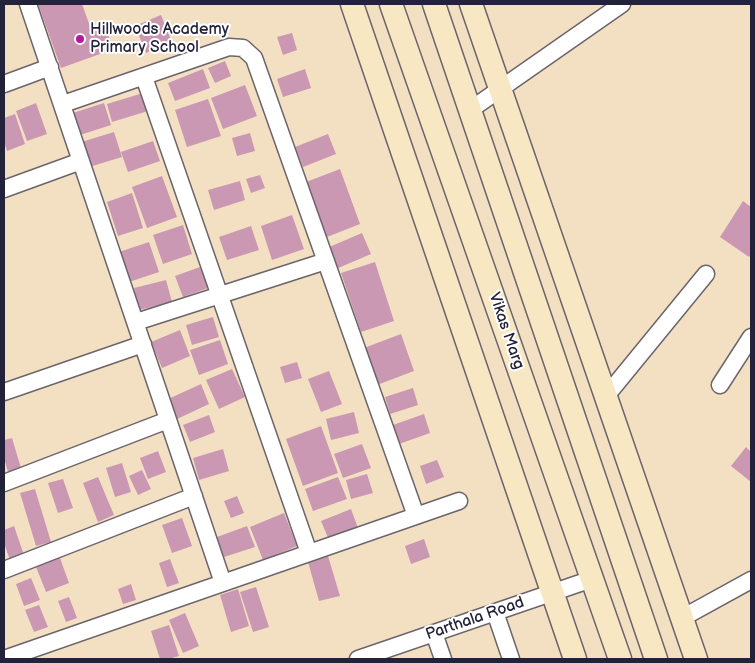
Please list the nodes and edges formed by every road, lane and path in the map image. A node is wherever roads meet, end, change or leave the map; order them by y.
1 (28, 4) edge
2 (352, 4) edge
3 (391, 4) edge
4 (434, 4) edge
5 (471, 4) edge
6 (622, 4) edge
7 (50, 67) junction
8 (144, 77) junction
9 (4, 84) edge
10 (500, 90) junction
11 (63, 104) junction
12 (470, 110) junction
13 (81, 161) junction
14 (4, 189) edge
15 (326, 261) junction
16 (706, 274) dead end
17 (219, 296) junction
18 (136, 322) junction
19 (751, 336) edge
20 (143, 344) junction
21 (720, 385) dead end
22 (4, 392) edge
23 (607, 395) junction
24 (168, 420) junction
25 (4, 483) edge
26 (194, 496) junction
27 (459, 502) dead end
28 (416, 516) junction
29 (309, 553) junction
30 (4, 570) edge
31 (592, 579) junction
32 (751, 580) edge
33 (223, 583) junction
34 (552, 592) junction
35 (495, 612) junction
36 (682, 618) junction
37 (434, 633) junction
38 (5, 654) edge
39 (358, 659) edge
40 (442, 659) edge
41 (511, 659) edge
42 (574, 659) edge
43 (620, 659) edge
44 (656, 659) edge
45 (696, 659) edge

1 - 7 street
2 - 34 street
3 - 31 street, Vikas Marg
4 - 12 street
5 - 10 street
6 - 10 street
7 - 9 street
7 - 11 street
8 - 11 street
8 - 15 street
8 - 17 street
10 - 12 street
10 - 23 street
11 - 13 street
12 - 44 street
13 - 14 street
13 - 18 street
15 - 17 street
15 - 28 street
16 - 23 street
17 - 18 street
17 - 29 street
18 - 20 street
19 - 21 street
20 - 22 street
20 - 24 street
23 - 36 street
24 - 25 street
24 - 26 street
26 - 30 street
26 - 33 street
27 - 28 street
28 - 29 street
29 - 33 street
31 - 34 street, Parthala Road
31 - 43 street, Vikas Marg
32 - 36 street
33 - 38 street
34 - 35 street, Parthala Road
34 - 42 street
35 - 37 street, Parthala Road
35 - 41 street
36 - 45 street
37 - 39 street, Parthala Road
37 - 40 street

